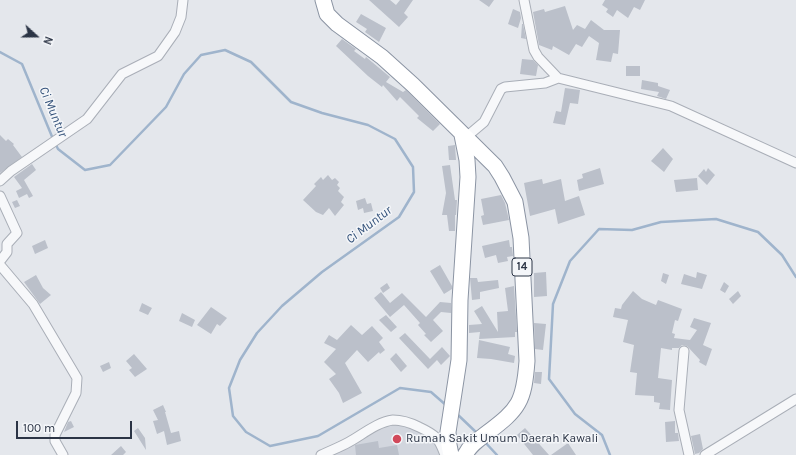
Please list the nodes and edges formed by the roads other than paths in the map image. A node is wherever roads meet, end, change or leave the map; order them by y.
1 (183, 0) edge
2 (323, 0) edge
3 (524, 0) edge
4 (558, 78) junction
5 (464, 136) junction
6 (796, 163) edge
7 (0, 181) edge
8 (0, 196) edge
9 (0, 261) edge
10 (0, 266) edge
11 (684, 351) dead end
12 (796, 398) edge
13 (63, 455) edge
14 (321, 455) edge
15 (445, 455) edge
16 (451, 455) edge
17 (465, 455) edge
18 (689, 455) edge
19 (705, 455) edge

1 - 7 street
2 - 5 highway, 14
3 - 4 street
4 - 5 street
4 - 6 street
5 - 16 highway
5 - 17 highway, 14
8 - 9 street
10 - 13 street
11 - 18 street
12 - 19 street
14 - 15 street

